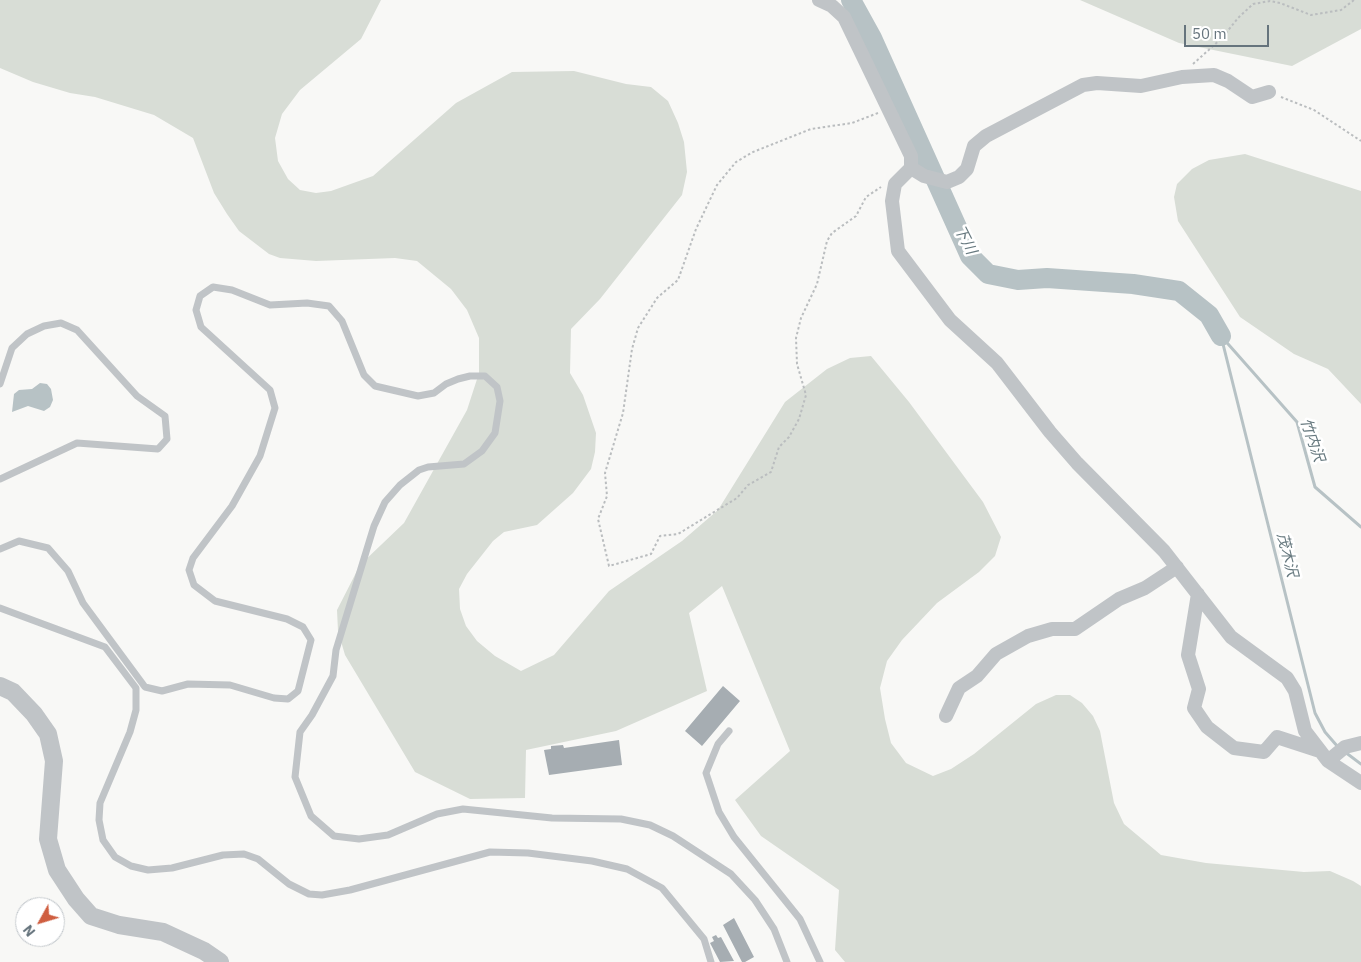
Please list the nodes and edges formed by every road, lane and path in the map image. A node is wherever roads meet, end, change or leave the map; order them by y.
1 (819, 0) edge
2 (1354, 0) edge
3 (1182, 76) junction
4 (1269, 92) joint
5 (889, 106) junction
6 (1361, 141) edge
7 (911, 168) junction
8 (895, 184) junction
9 (0, 384) edge
10 (0, 479) edge
11 (0, 549) edge
12 (1176, 567) junction
13 (1198, 594) junction
14 (0, 608) edge
15 (0, 686) edge
16 (946, 716) dead end
17 (730, 731) dead end
18 (1361, 743) edge
19 (1324, 756) junction
20 (1361, 783) edge
21 (220, 962) edge
22 (711, 962) edge
23 (787, 962) edge
24 (820, 962) edge

1 - 5 street
2 - 3 path
3 - 4 street
3 - 7 street
4 - 6 path
5 - 7 street
5 - 8 path
7 - 8 street
8 - 12 street
9 - 10 lane
11 - 23 lane
12 - 13 street
12 - 16 street
13 - 19 street
13 - 19 street
14 - 22 lane
15 - 21 street
17 - 24 lane
18 - 19 street
19 - 20 street

